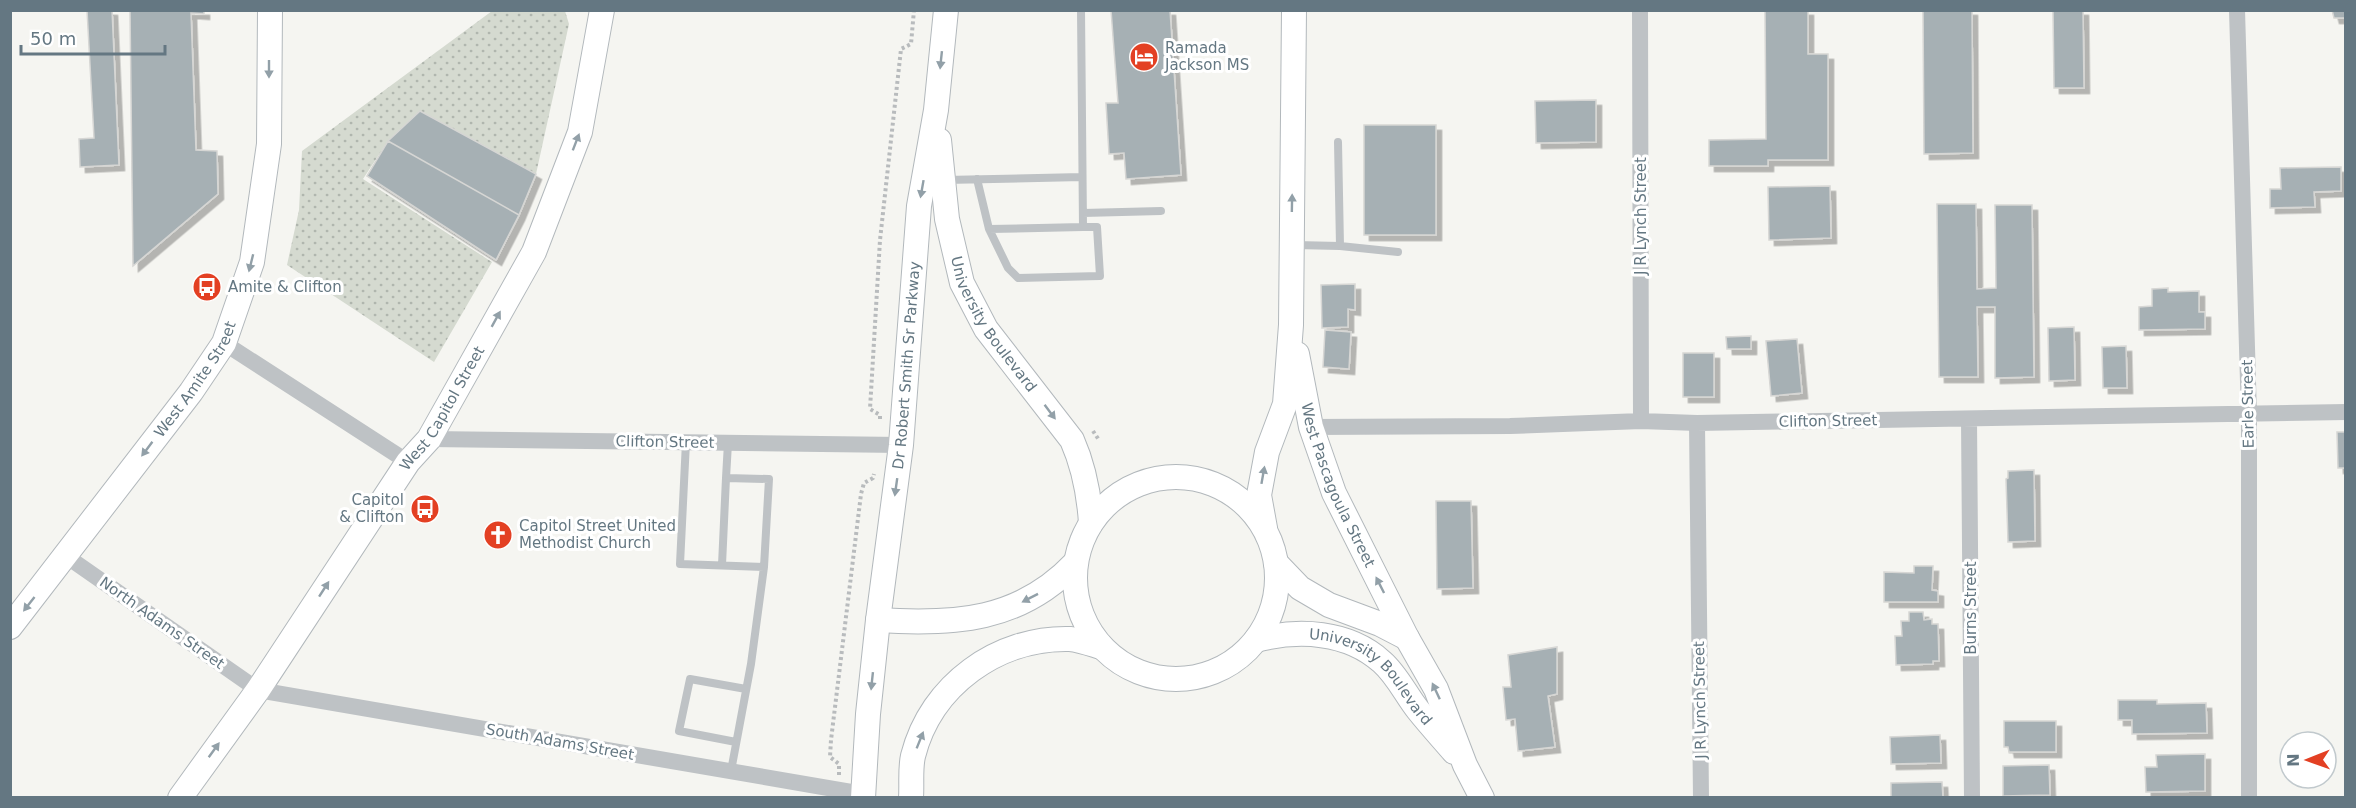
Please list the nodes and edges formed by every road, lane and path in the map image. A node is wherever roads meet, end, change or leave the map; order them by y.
1 (270, 10) edge
2 (602, 10) edge
3 (914, 10) edge
4 (946, 10) edge
5 (1081, 10) edge
6 (1294, 10) edge
7 (1640, 10) edge
8 (2237, 10) edge
9 (936, 110) junction
10 (1338, 142) dead end
11 (1082, 177) junction
12 (977, 179) junction
13 (944, 180) junction
14 (1161, 211) dead end
15 (1083, 213) junction
16 (1083, 226) junction
17 (989, 229) junction
18 (1291, 244) junction
19 (1340, 246) junction
20 (1398, 252) dead end
21 (1291, 325) junction
22 (224, 342) junction
23 (2346, 412) edge
24 (2249, 415) junction
25 (1969, 419) junction
26 (1641, 421) junction
27 (1697, 423) junction
28 (880, 424) dead end
29 (1311, 427) junction
30 (429, 439) junction
31 (686, 442) junction
32 (728, 442) junction
33 (902, 445) junction
34 (408, 462) junction
35 (875, 469) dead end
36 (726, 478) junction
37 (1091, 523) junction
38 (1266, 532) junction
39 (66, 556) junction
40 (1076, 562) junction
41 (1276, 563) junction
42 (722, 566) junction
43 (764, 567) junction
44 (878, 620) junction
45 (10, 627) edge
46 (1407, 638) junction
47 (1256, 640) junction
48 (1101, 647) junction
49 (258, 690) junction
50 (746, 690) junction
51 (736, 742) junction
52 (1465, 765) junction
53 (731, 771) junction
54 (839, 780) dead end
55 (863, 796) edge
56 (180, 798) edge
57 (911, 798) edge
58 (1482, 798) edge
59 (1701, 798) edge
60 (1972, 798) edge
61 (2249, 798) edge

1 -> 22 main road, West Amite Street
30 -> 2 main road, West Capitol Street
3 - 28 path
4 -> 9 main road
5 - 11 lane
18 -> 6 main road, West Pascagoula Street
7 - 26 street, J R Lynch Street
8 - 24 street, Earle Street
9 - 13 main road, University Boulevard
9 -> 33 main road, Dr Robert Smith Sr Parkway
10 - 19 lane
11 - 12 lane
11 - 15 lane
12 - 13 lane
12 - 17 lane
13 -> 37 main road, University Boulevard
14 - 15 lane
15 - 16 lane
16 - 17 lane
16 - 17 lane
18 - 19 lane
18 - 21 main road, West Pascagoula Street
19 - 20 lane
21 - 29 main road, West Pascagoula Street
38 -> 21 main road, West Pascagoula Street
22 - 34 street
22 -> 39 main road, West Amite Street
23 - 24 street, Clifton Street
24 - 25 street, Clifton Street
24 - 61 street, Earle Street
25 - 27 street, Clifton Street
25 - 60 street, Burns Street
26 - 27 street, Clifton Street
26 - 29 street, Clifton Street
27 - 59 street, J R Lynch Street
46 -> 29 main road, West Pascagoula Street
30 - 31 street, Clifton Street
30 - 34 main road, West Capitol Street
31 - 32 street, Clifton Street
31 - 42 lane
32 - 33 street, Clifton Street
32 - 36 lane
33 -> 44 main road, Dr Robert Smith Sr Parkway
49 -> 34 main road, West Capitol Street
35 - 54 path
36 - 42 lane
36 - 43 lane
37 - 38 main road
37 - 40 main road
38 - 41 main road
39 -> 45 main road, West Amite Street
39 - 49 street, North Adams Street
40 -> 44 main road
40 - 48 main road
41 - 46 main road
41 - 47 main road
42 - 43 lane
43 - 50 lane
44 -> 55 main road, Dr Robert Smith Sr Parkway
52 -> 46 main road, University Boulevard
47 - 48 main road
47 - 52 main road, University Boulevard
57 -> 48 main road
49 - 53 street, South Adams Street
56 -> 49 main road, West Capitol Street
50 - 51 lane
50 - 51 lane
51 - 53 lane
52 - 58 main road, University Boulevard
53 - 55 street, South Adams Street

